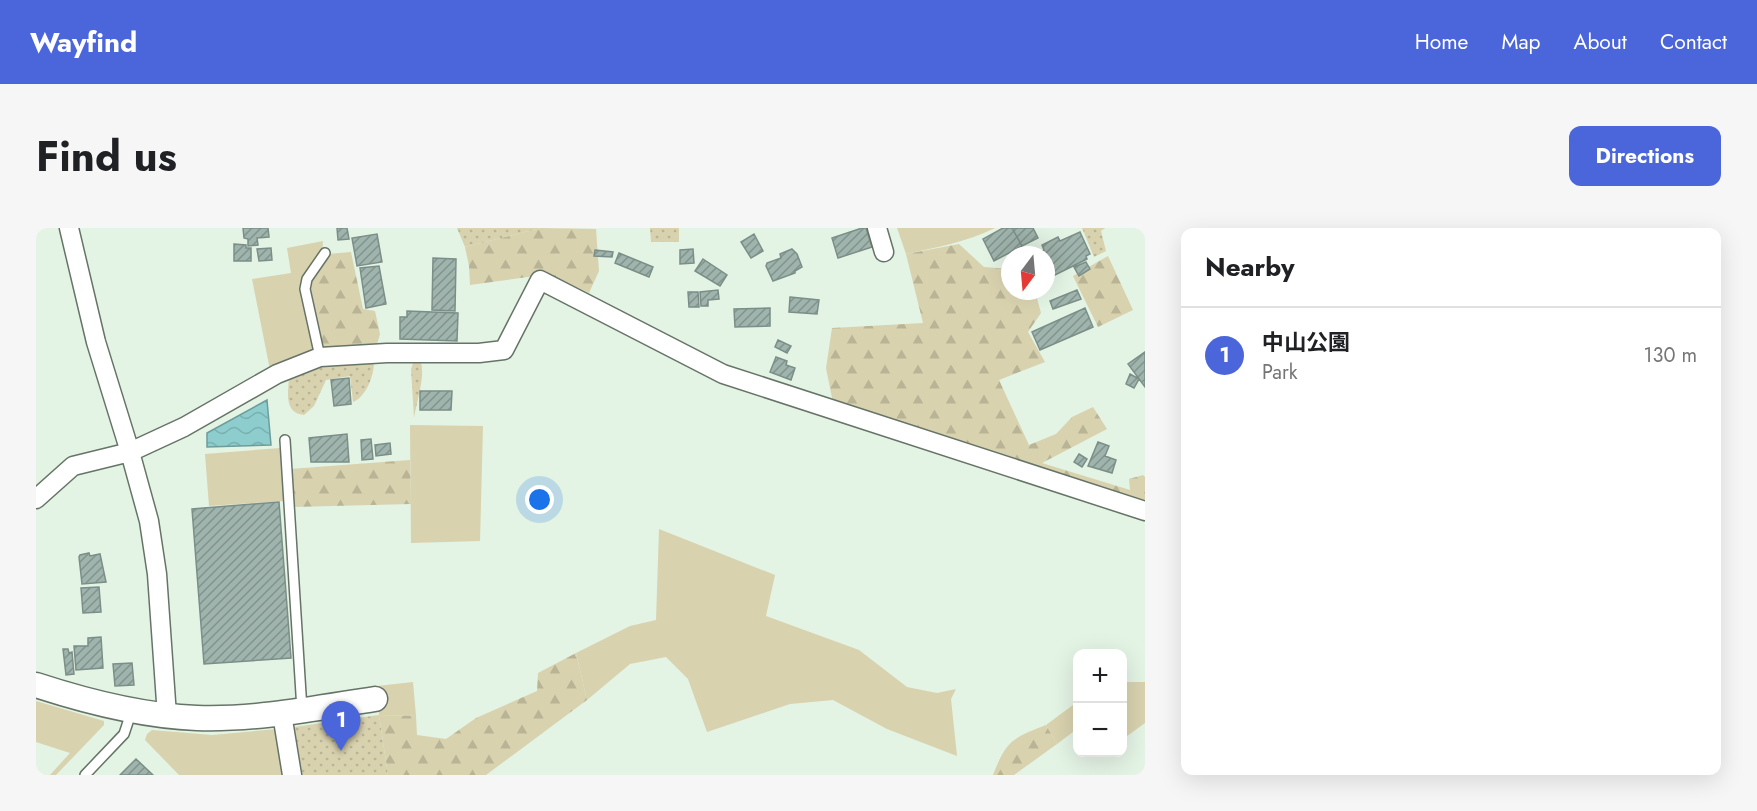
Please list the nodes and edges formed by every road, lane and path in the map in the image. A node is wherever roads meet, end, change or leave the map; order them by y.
1 (69, 228) edge
2 (877, 228) edge
3 (884, 252) dead end
4 (325, 253) dead end
5 (320, 357) junction
6 (285, 440) dead end
7 (130, 452) junction
8 (36, 499) edge
9 (1145, 511) edge
10 (36, 685) edge
11 (375, 699) dead end
12 (132, 711) junction
13 (292, 712) junction
14 (167, 716) junction
15 (86, 775) edge
16 (292, 775) edge

1 - 7 street
2 - 3 street
4 - 5 lane
5 - 7 street
5 - 9 street
6 - 13 lane
7 - 8 street
7 - 14 street
10 - 12 street
11 - 13 street
12 - 14 street
12 - 15 lane
13 - 14 street
13 - 16 street

